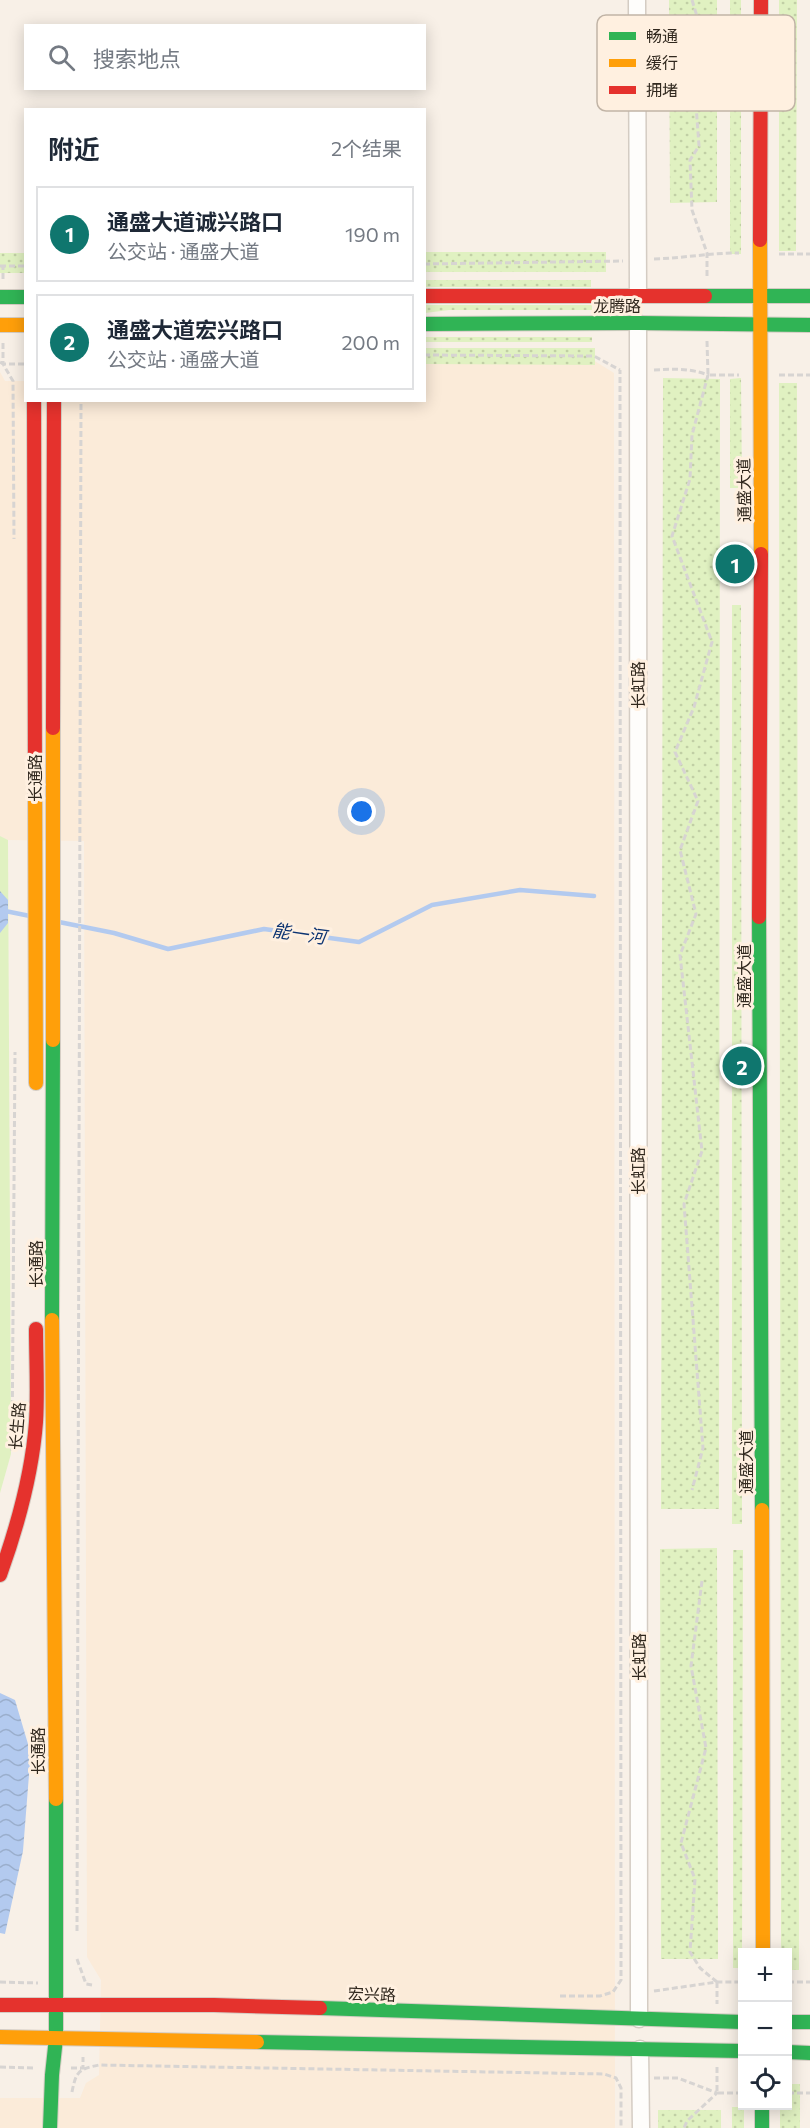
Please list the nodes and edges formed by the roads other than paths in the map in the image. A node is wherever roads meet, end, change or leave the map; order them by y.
1 (637, 0) edge
2 (762, 0) edge
3 (637, 15) edge
4 (762, 15) edge
5 (637, 111) edge
6 (761, 111) edge
7 (426, 296) edge
8 (638, 296) junction
9 (760, 296) junction
10 (810, 296) edge
11 (0, 297) edge
12 (24, 297) edge
13 (638, 323) junction
14 (426, 324) edge
15 (759, 324) junction
16 (0, 325) edge
17 (24, 325) edge
18 (810, 325) edge
19 (34, 402) edge
20 (54, 402) edge
21 (36, 1093) dead end
22 (36, 1312) dead end
23 (36, 1347) joint
24 (0, 1575) edge
25 (763, 1948) edge
26 (0, 2005) edge
27 (56, 2005) junction
28 (639, 2019) junction
29 (738, 2022) edge
30 (792, 2022) edge
31 (810, 2022) edge
32 (0, 2037) edge
33 (56, 2038) junction
34 (640, 2049) junction
35 (738, 2051) edge
36 (792, 2052) edge
37 (810, 2053) edge
38 (762, 2110) edge
39 (50, 2128) edge
40 (641, 2128) edge
41 (762, 2128) edge

1 - 3 street
2 - 4 main road, 通盛大道
5 - 8 street
6 - 9 main road, 通盛大道
7 - 8 main road, 龙腾路
8 - 9 main road, 龙腾路
9 - 10 main road, 龙腾路
9 - 15 main road, 通盛大道
11 - 12 main road
13 - 14 main road, 龙腾路
13 - 15 main road, 龙腾路
13 - 28 street, 长虹路
15 - 18 main road, 龙腾路
15 - 25 main road, 通盛大道
16 - 17 main road
19 - 21 main road, 长通路
20 - 27 main road, 长通路
22 - 23 main road, 长通路
23 - 24 main road, 长生路
26 - 27 main road, 宏兴路
27 - 28 main road, 宏兴路
27 - 33 main road, 长通路
28 - 29 main road, 宏兴路
30 - 31 main road
32 - 33 main road
33 - 34 main road
33 - 39 main road, 长通路
34 - 35 main road
34 - 40 street
36 - 37 main road
38 - 41 main road

